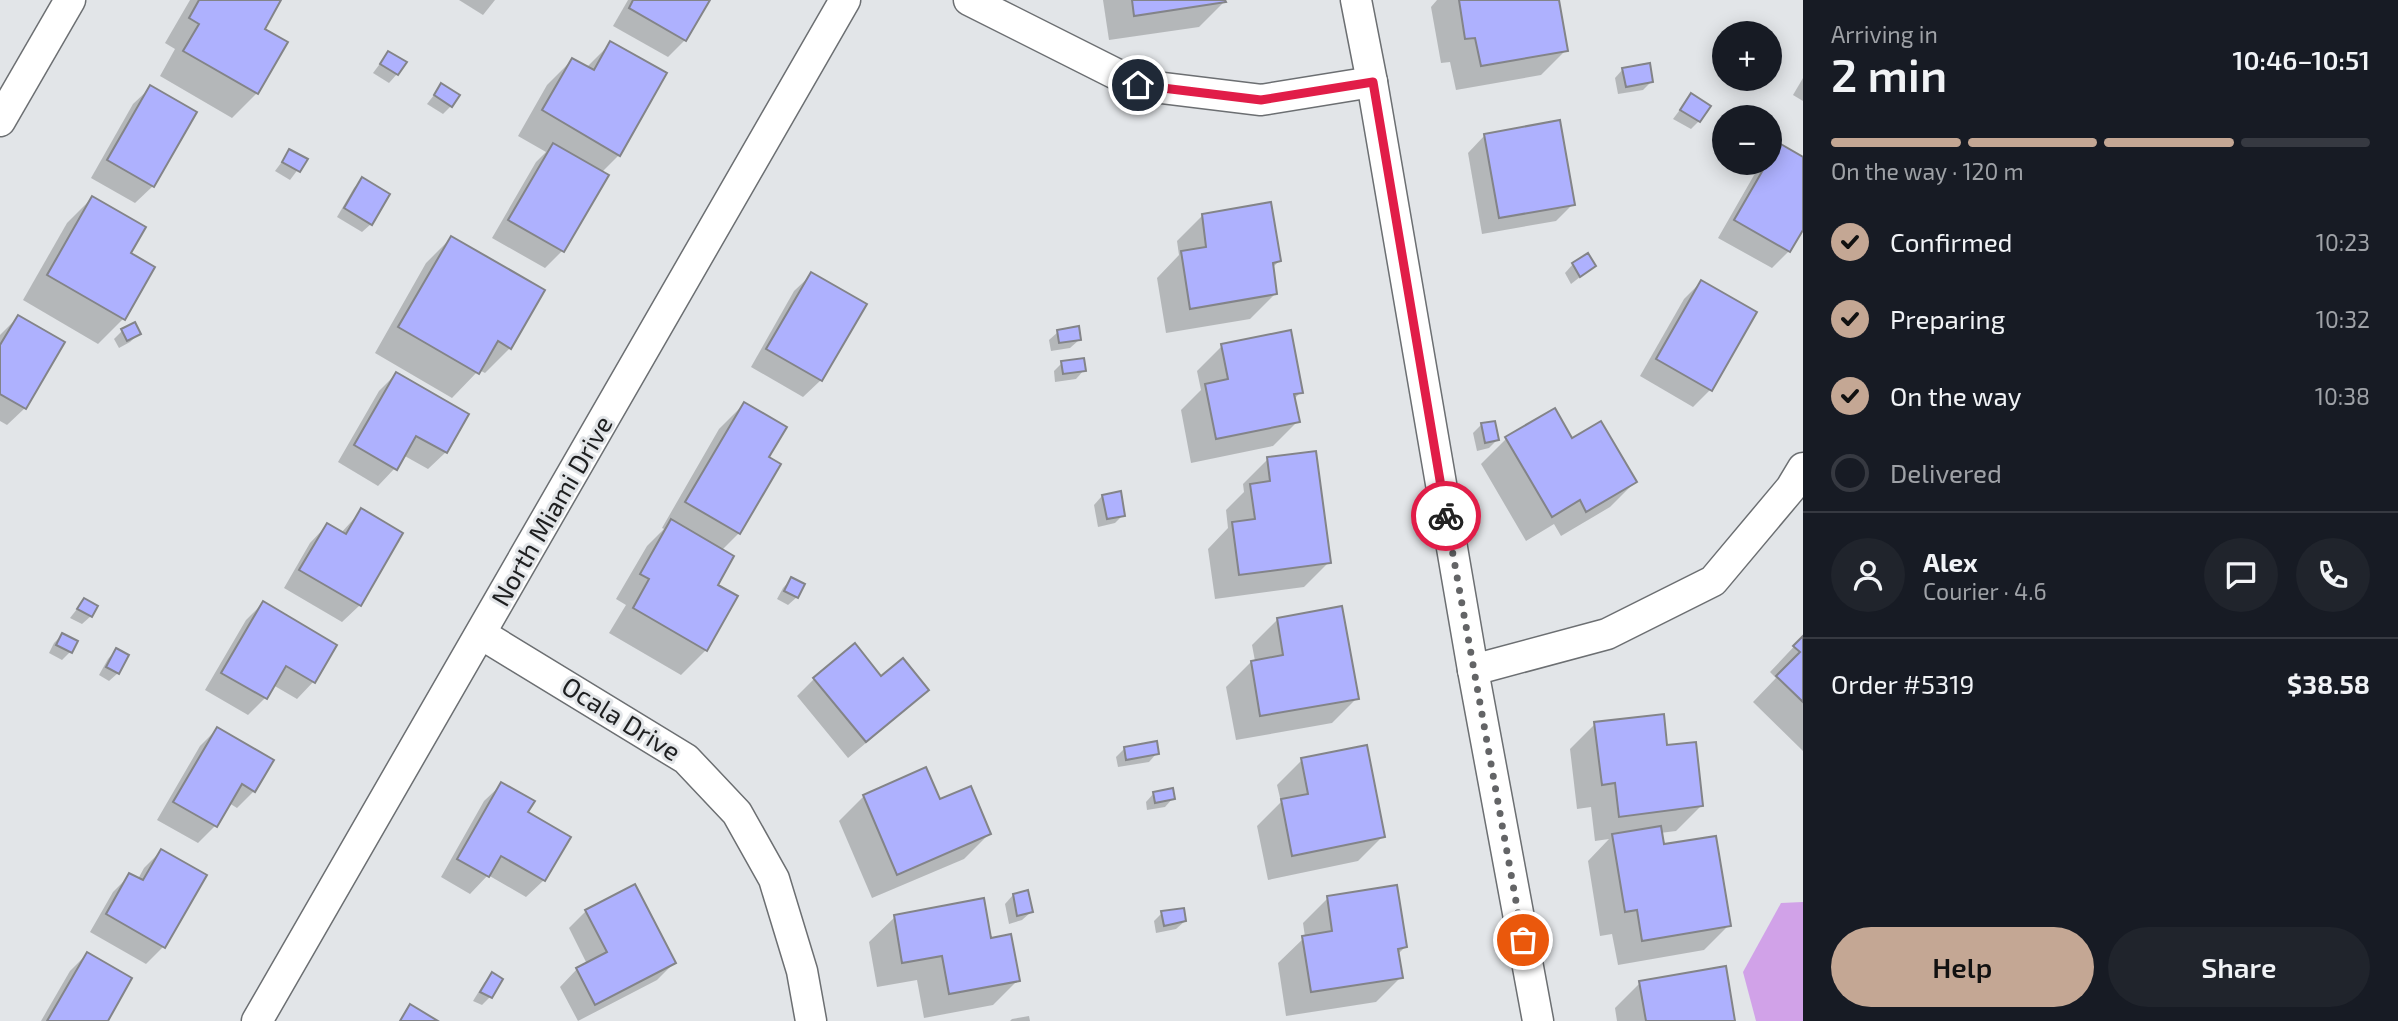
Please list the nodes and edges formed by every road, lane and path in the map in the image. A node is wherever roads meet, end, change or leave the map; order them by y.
1 (70, 0) edge
2 (845, 0) edge
3 (969, 0) edge
4 (1356, 0) edge
5 (1373, 82) junction
6 (0, 121) edge
7 (1803, 468) edge
8 (481, 634) junction
9 (1473, 670) junction
10 (257, 1021) edge
11 (811, 1021) edge
12 (1538, 1021) edge

1 - 6 street
2 - 8 street, North Miami Drive
3 - 5 street
4 - 5 street
5 - 9 street
7 - 9 street
8 - 10 street, North Miami Drive
8 - 11 street, Ocala Drive
9 - 12 street

